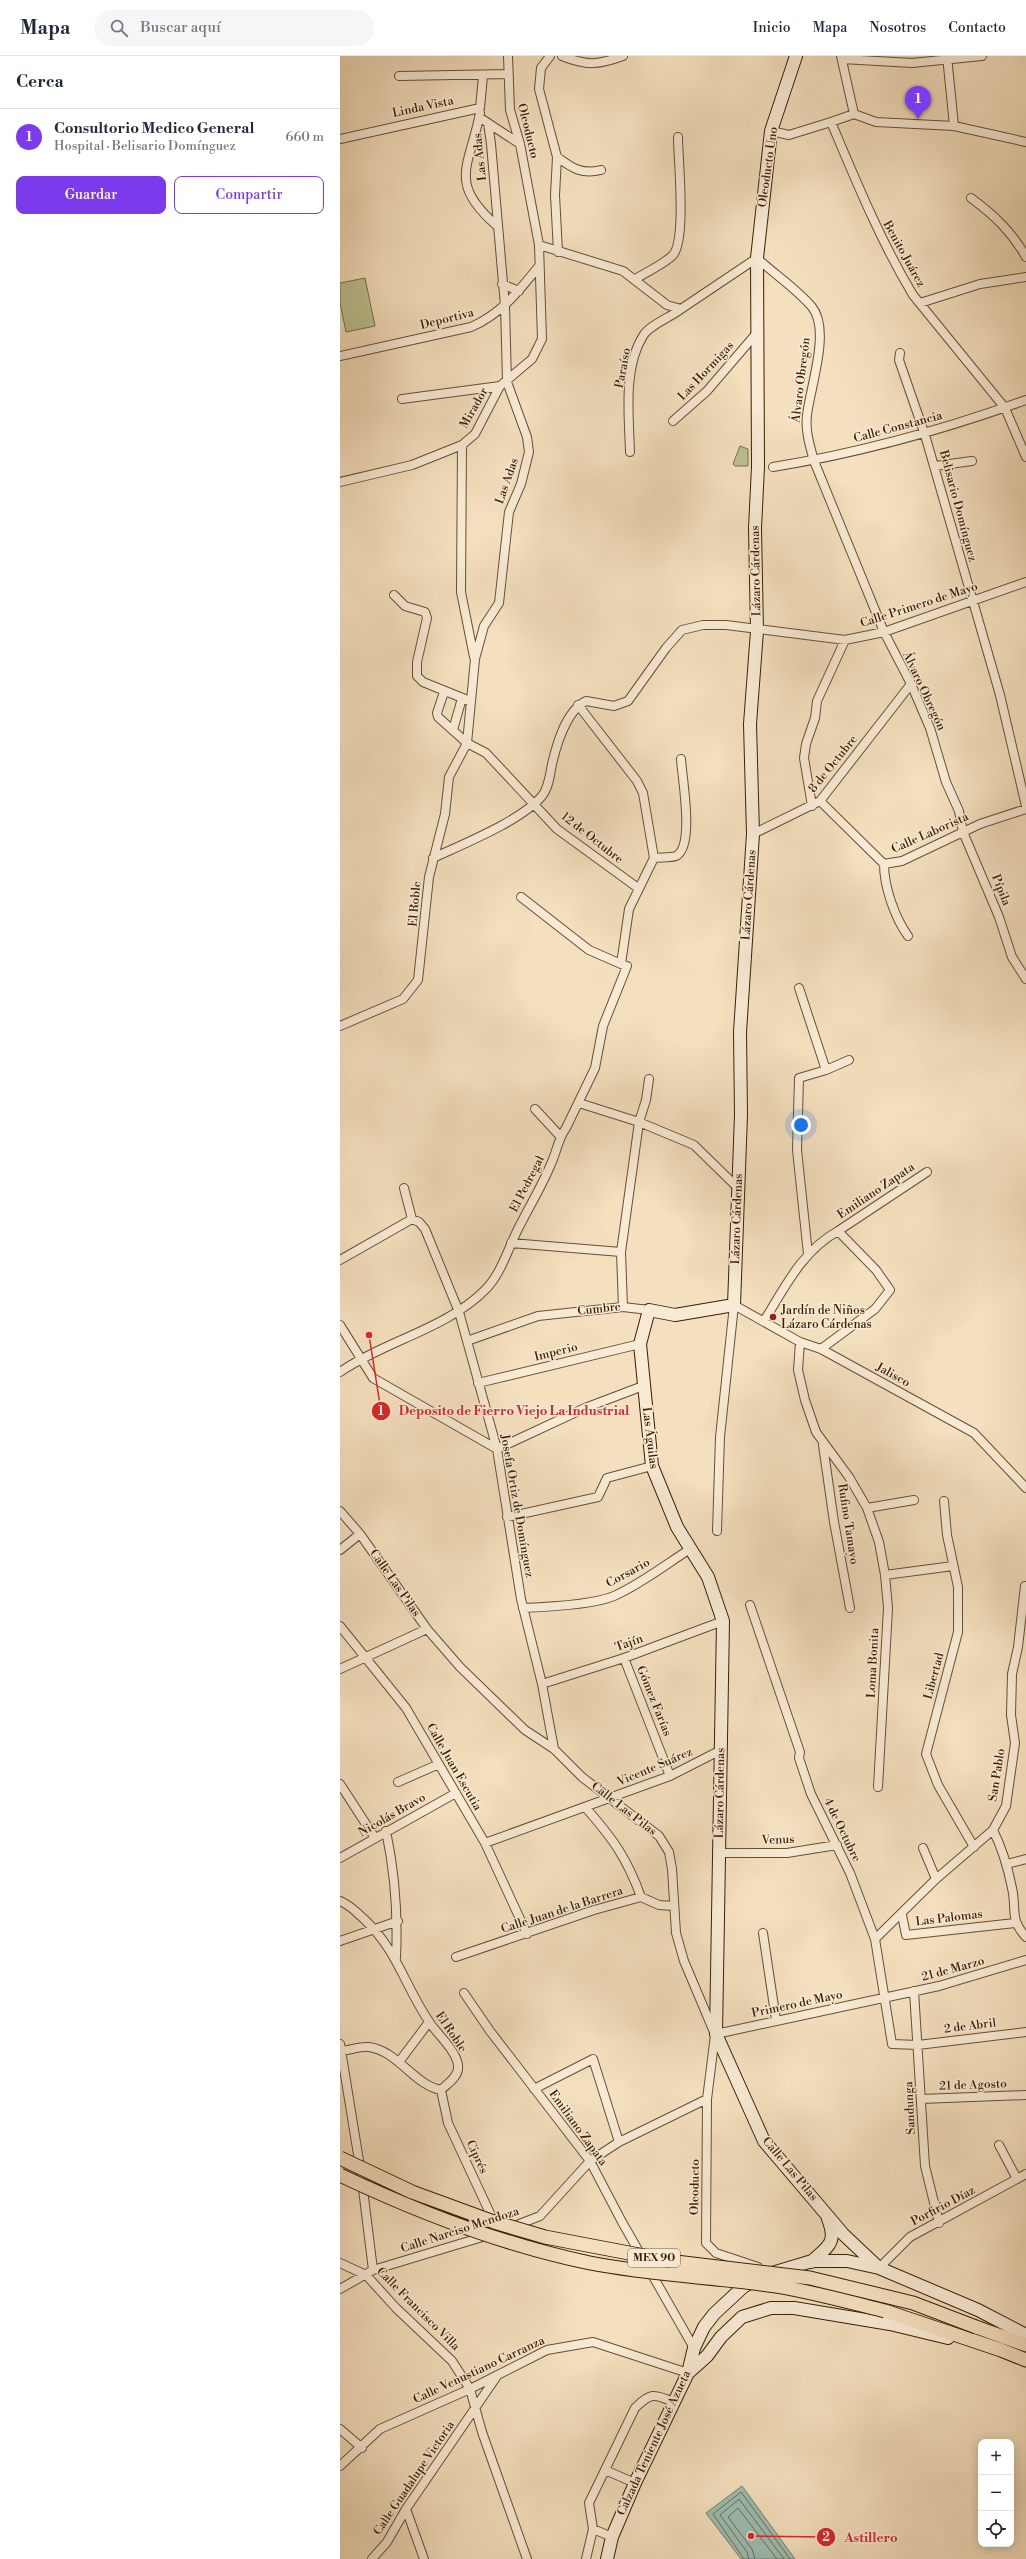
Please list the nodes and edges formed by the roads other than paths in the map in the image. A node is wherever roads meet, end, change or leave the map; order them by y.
1 (508, 56) edge
2 (550, 56) edge
3 (562, 56) edge
4 (623, 56) edge
5 (796, 56) edge
6 (982, 56) edge
7 (842, 57) edge
8 (948, 58) edge
9 (508, 74) junction
10 (399, 76) dead end
11 (483, 76) junction
12 (480, 108) junction
13 (854, 114) junction
14 (479, 118) junction
15 (488, 122) junction
16 (831, 122) junction
17 (954, 126) junction
18 (771, 131) junction
19 (678, 137) dead end
20 (340, 139) edge
21 (1026, 142) edge
22 (520, 144) junction
23 (557, 157) junction
24 (601, 170) dead end
25 (971, 198) dead end
26 (496, 225) junction
27 (540, 245) junction
28 (558, 252) junction
29 (757, 258) junction
30 (1026, 258) edge
31 (539, 266) junction
32 (1026, 277) edge
33 (635, 279) junction
34 (502, 284) junction
35 (519, 291) junction
36 (920, 303) junction
37 (505, 306) junction
38 (681, 309) junction
39 (755, 335) junction
40 (900, 353) dead end
41 (340, 356) edge
42 (503, 384) junction
43 (402, 400) dead end
44 (1026, 400) edge
45 (1005, 408) junction
46 (673, 421) dead end
47 (925, 435) junction
48 (462, 445) junction
49 (630, 452) dead end
50 (1026, 457) edge
51 (814, 461) junction
52 (972, 461) dead end
53 (935, 466) junction
54 (773, 467) dead end
55 (340, 482) edge
56 (1026, 582) edge
57 (394, 595) dead end
58 (971, 601) junction
59 (757, 631) junction
60 (884, 632) junction
61 (845, 640) junction
62 (475, 659) junction
63 (911, 684) junction
64 (444, 692) junction
65 (466, 699) junction
66 (578, 705) junction
67 (453, 730) junction
68 (467, 743) junction
69 (681, 760) dead end
70 (820, 801) junction
71 (534, 804) junction
72 (812, 806) junction
73 (1026, 807) edge
74 (963, 832) junction
75 (753, 834) junction
76 (433, 858) junction
77 (654, 858) junction
78 (884, 864) junction
79 (638, 888) junction
80 (521, 897) dead end
81 (908, 936) dead end
82 (620, 964) junction
83 (1026, 979) edge
84 (799, 988) dead end
85 (340, 1026) edge
86 (849, 1060) dead end
87 (826, 1070) junction
88 (649, 1079) dead end
89 (579, 1103) junction
90 (535, 1109) dead end
91 (639, 1122) junction
92 (560, 1136) junction
93 (927, 1172) dead end
94 (404, 1188) dead end
95 (738, 1188) junction
96 (412, 1220) junction
97 (838, 1231) junction
98 (510, 1243) junction
99 (621, 1252) junction
100 (808, 1254) junction
101 (340, 1260) edge
102 (734, 1305) junction
103 (623, 1307) junction
104 (649, 1310) junction
105 (458, 1312) junction
106 (764, 1321) junction
107 (340, 1325) edge
108 (467, 1341) junction
109 (800, 1342) junction
110 (640, 1344) junction
111 (822, 1349) junction
112 (360, 1358) junction
113 (340, 1372) edge
114 (478, 1383) junction
115 (643, 1386) junction
116 (823, 1444) junction
117 (497, 1449) junction
118 (652, 1466) junction
119 (1026, 1488) edge
120 (914, 1500) dead end
121 (944, 1501) dead end
122 (867, 1508) junction
123 (340, 1511) edge
124 (507, 1517) junction
125 (717, 1531) dead end
126 (360, 1534) junction
127 (340, 1550) edge
128 (692, 1553) junction
129 (953, 1566) junction
130 (885, 1575) junction
131 (1025, 1586) dead end
132 (750, 1605) dead end
133 (523, 1608) junction
134 (850, 1608) dead end
135 (723, 1621) junction
136 (340, 1626) edge
137 (428, 1629) junction
138 (365, 1657) junction
139 (624, 1658) junction
140 (340, 1669) edge
141 (542, 1684) junction
142 (554, 1749) junction
143 (721, 1750) junction
144 (439, 1764) junction
145 (670, 1776) junction
146 (398, 1782) dead end
147 (340, 1784) edge
148 (878, 1787) dead end
149 (456, 1793) junction
150 (612, 1799) junction
151 (586, 1808) junction
152 (993, 1830) junction
153 (386, 1831) junction
154 (375, 1838) junction
155 (484, 1843) junction
156 (836, 1845) junction
157 (974, 1847) junction
158 (924, 1848) dead end
159 (719, 1853) junction
160 (340, 1858) edge
161 (1026, 1860) edge
162 (1006, 1864) junction
163 (936, 1879) junction
164 (641, 1897) junction
165 (340, 1900) edge
166 (674, 1906) junction
167 (902, 1915) junction
168 (398, 1921) junction
169 (1015, 1923) junction
170 (376, 1930) junction
171 (763, 1933) dead end
172 (527, 1934) junction
173 (1026, 1937) edge
174 (875, 1939) junction
175 (340, 1941) edge
176 (456, 1957) dead end
177 (396, 1958) junction
178 (1026, 1960) edge
179 (914, 1991) junction
180 (464, 1993) dead end
181 (885, 1998) junction
182 (776, 2020) junction
183 (429, 2022) junction
184 (1026, 2032) edge
185 (716, 2034) junction
186 (918, 2045) junction
187 (341, 2048) edge
188 (399, 2062) junction
189 (343, 2073) edge
190 (534, 2089) junction
191 (441, 2090) junction
192 (1026, 2095) edge
193 (707, 2099) junction
194 (921, 2099) junction
195 (619, 2142) junction
196 (998, 2144) dead end
197 (340, 2158) edge
198 (590, 2161) junction
199 (1026, 2174) edge
200 (340, 2175) edge
201 (1017, 2179) junction
202 (825, 2210) junction
203 (938, 2223) junction
204 (499, 2232) junction
205 (812, 2261) junction
206 (340, 2263) edge
207 (878, 2268) junction
208 (373, 2270) junction
209 (766, 2274) junction
210 (366, 2275) junction
211 (793, 2284) junction
212 (340, 2289) edge
213 (794, 2308) junction
214 (1026, 2335) edge
215 (1026, 2345) edge
216 (694, 2348) junction
217 (1001, 2350) junction
218 (1026, 2360) edge
219 (688, 2373) junction
220 (497, 2375) junction
221 (470, 2389) junction
222 (673, 2402) junction
223 (475, 2409) junction
224 (340, 2429) edge
225 (362, 2448) junction
226 (340, 2466) edge
227 (605, 2470) junction
228 (635, 2483) junction
229 (406, 2509) junction
230 (593, 2529) junction
231 (612, 2537) junction
232 (372, 2559) edge
233 (424, 2559) edge
234 (527, 2559) edge
235 (586, 2559) edge
236 (607, 2559) edge

1 - 9 street, Oleoducto
2 - 23 street
3 - 4 street
5 - 18 street, Oleoducto Uno
6 - 8 street
7 - 8 street
7 - 13 street
8 - 17 street
9 - 11 street
9 - 22 street, Oleoducto
10 - 11 street
11 - 12 street
12 - 14 street, Las Adas
12 - 20 street, Linda Vista
13 - 16 street
13 - 17 street
14 - 15 street, Las Adas
14 - 26 street, Las Adas
15 - 22 street
15 - 26 street, Las Adas
16 - 18 street
16 - 36 street, Benito Juárez
17 - 21 street
18 - 29 street, Oleoducto Uno
19 - 33 street
22 - 27 street, Oleoducto
23 - 24 street
23 - 28 street
25 - 30 street
26 - 34 street, Las Adas
27 - 28 street
27 - 31 street, Mirador
28 - 33 street
29 - 38 street
29 - 39 street, Lázaro Cárdenas
29 - 51 street, Álvaro Obregón
31 - 35 street, Deportiva
31 - 42 street, Mirador
32 - 36 street
33 - 38 street
34 - 35 street
34 - 37 street, Las Adas
35 - 37 street, Deportiva
36 - 45 street, Benito Juárez
37 - 41 street, Deportiva
37 - 42 street, Las Adas
38 - 49 street, Paraíso
39 - 46 street, Las Hormigas
39 - 59 street, Lázaro Cárdenas
40 - 47 street, Belisario Domínguez
42 - 43 street
42 - 48 street, Mirador
42 - 62 street, Las Adas
44 - 45 street, Calle Constancia
45 - 47 street, Calle Constancia
45 - 50 street, Benito Juárez
47 - 51 street, Calle Constancia
47 - 53 street, Belisario Domínguez
48 - 55 street, Mirador
48 - 62 street
51 - 54 street, Calle Constancia
51 - 60 street, Álvaro Obregón
52 - 53 street
53 - 58 street, Belisario Domínguez
56 - 58 street, Calle Primero de Mayo
57 - 64 street
58 - 60 street, Calle Primero de Mayo
58 - 73 street, Belisario Domínguez
59 - 61 street, Calle Primero de Mayo
59 - 66 street, Calle Primero de Mayo
59 - 75 street, Lázaro Cárdenas
60 - 61 street, Calle Primero de Mayo
60 - 63 street, Álvaro Obregón
61 - 72 street
62 - 65 street, Las Adas
63 - 70 street, 8 de Octubre
63 - 74 street, Álvaro Obregón
64 - 65 street
64 - 67 street, 12 de Octubre
65 - 67 street
65 - 68 street, Las Adas
66 - 71 street
66 - 77 street
67 - 68 street, 12 de Octubre
68 - 71 street, 12 de Octubre
68 - 76 street, El Roble
69 - 77 street
70 - 72 street, 8 de Octubre
70 - 78 street, Calle Laborista
71 - 76 street
71 - 79 street, 12 de Octubre
72 - 75 street, 8 de Octubre
73 - 74 street, Calle Laborista
74 - 78 street, Calle Laborista
74 - 83 street, Pípila
75 - 95 street, Lázaro Cárdenas
76 - 85 street, El Roble
77 - 79 street, El Pedregal
78 - 81 street
79 - 82 street, El Pedregal
80 - 82 street
82 - 89 street, El Pedregal
84 - 87 street
86 - 87 street
87 - 100 street
88 - 91 street
89 - 91 street
89 - 92 street, El Pedregal
90 - 92 street
91 - 95 street
91 - 99 street
92 - 98 street, El Pedregal
93 - 97 street, Emiliano Zapata
94 - 96 street
95 - 102 street, Lázaro Cárdenas
96 - 101 street
96 - 105 street, Josefa Ortiz de Domínguez
97 - 100 street
97 - 111 street
98 - 99 street
98 - 105 street, El Pedregal
99 - 103 street
100 - 106 street
102 - 104 street, Cumbre
102 - 106 street, Jalisco
102 - 125 street, Lázaro Cárdenas
103 - 104 street, Cumbre
103 - 108 street, Cumbre
104 - 110 street, Las Águilas
105 - 108 street, Josefa Ortiz de Domínguez
105 - 112 street, El Pedregal
106 - 109 street, Jalisco
107 - 112 street
108 - 114 street, Josefa Ortiz de Domínguez
109 - 111 street, Jalisco
109 - 116 street
110 - 114 street, Imperio
110 - 115 street, Las Águilas
111 - 119 street, Jalisco
112 - 113 street, El Pedregal
112 - 117 street
114 - 117 street, Josefa Ortiz de Domínguez
115 - 117 street
115 - 118 street, Las Águilas
116 - 122 street, Loma Bonita
116 - 134 street, Rufino Tamayo
117 - 124 street, Josefa Ortiz de Domínguez
118 - 124 street
118 - 128 street, Las Águilas
120 - 122 street
121 - 129 street, Libertad
122 - 130 street, Loma Bonita
123 - 126 street, Calle Las Pilas
124 - 133 street, Josefa Ortiz de Domínguez
126 - 127 street
126 - 137 street, Calle Las Pilas
128 - 133 street, Corsario
128 - 135 street, Lázaro Cárdenas
129 - 130 street
129 - 157 street, Libertad
130 - 148 street, Loma Bonita
131 - 152 street, San Pablo
132 - 156 street, 4 de Octubre
133 - 141 street, Josefa Ortiz de Domínguez
135 - 139 street, Tajín
135 - 143 street, Lázaro Cárdenas
136 - 138 street, Calle Juan Escutia
137 - 138 street
137 - 142 street, Calle Las Pilas
138 - 140 street
138 - 144 street, Calle Juan Escutia
139 - 141 street, Tajín
139 - 145 street, Gómez Farías
141 - 142 street, Josefa Ortiz de Domínguez
142 - 150 street, Calle Las Pilas
143 - 145 street, Vicente Suárez
143 - 159 street, Lázaro Cárdenas
144 - 146 street
144 - 149 street, Calle Juan Escutia
145 - 150 street, Vicente Suárez
147 - 154 street
149 - 153 street, Nicolás Bravo
149 - 155 street, Calle Juan Escutia
150 - 151 street, Vicente Suárez
150 - 166 street, Calle Las Pilas
151 - 155 street, Vicente Suárez
151 - 164 street
152 - 157 street, San Pablo
152 - 162 street
153 - 154 street, Nicolás Bravo
153 - 168 street
154 - 160 street, Nicolás Bravo
155 - 172 street, Calle Juan Escutia
156 - 159 street, Venus
156 - 174 street, 4 de Octubre
157 - 163 street, San Pablo
158 - 163 street
159 - 185 street, Lázaro Cárdenas
161 - 162 street
162 - 169 street
163 - 167 street, San Pablo
164 - 166 street, Calle Juan de la Barrera
164 - 172 street, Calle Juan de la Barrera
165 - 170 street, El Roble
166 - 185 street, Calle Las Pilas
167 - 169 street, Las Palomas
167 - 174 street, San Pablo
168 - 170 street
168 - 177 street
169 - 173 street
170 - 175 street
170 - 177 street, El Roble
171 - 182 street
172 - 176 street, Calle Juan de la Barrera
174 - 181 street, 4 de Octubre
177 - 183 street, El Roble
178 - 179 street, 21 de Marzo
179 - 181 street, 21 de Marzo
179 - 186 street, Sandunga
180 - 190 street, Emiliano Zapata
181 - 182 street, Primero de Mayo
181 - 186 street, 4 de Octubre
182 - 185 street, Primero de Mayo
183 - 188 street
183 - 191 street, El Roble
184 - 186 street, 2 de Abril
185 - 193 street, Oleoducto
185 - 202 street, Calle Las Pilas
186 - 194 street, Sandunga
187 - 188 street
187 - 189 street, Calle Francisco Villa
188 - 191 street
189 - 208 street, Calle Francisco Villa
190 - 195 street
190 - 198 street, Emiliano Zapata
191 - 204 street, Ciprés
192 - 194 street, 21 de Agosto
193 - 195 street, Calle Narciso Mendoza
193 - 209 street, Oleoducto
194 - 203 street, Sandunga
195 - 198 street, Calle Narciso Mendoza
196 - 201 street
197 - 215 main road, MEX 90, bridge
198 - 204 street, Calle Narciso Mendoza
198 - 216 street, Emiliano Zapata
199 - 201 street, Porfirio Díaz
200 - 217 main road, MEX 90, bridge
201 - 203 street, Porfirio Díaz
202 - 205 street, Calle Las Pilas
202 - 207 street, Calle Las Pilas
203 - 207 street, Porfirio Díaz
204 - 208 street, Calle Narciso Mendoza
205 - 207 street, Calzada Teniente José Azueta
205 - 209 street, Calzada Teniente José Azueta
205 - 211 street, Calle Las Pilas
206 - 210 street
207 - 214 street, Calzada Teniente José Azueta
208 - 210 street, Calle Francisco Villa
209 - 211 street, Oleoducto
209 - 216 street, Calzada Teniente José Azueta
210 - 212 street
210 - 221 street, Calle Francisco Villa
211 - 213 street
213 - 217 street
213 - 219 street
216 - 219 street, Calzada Teniente José Azueta
217 - 218 main road
219 - 220 street, Calle Venustiano Carranza
219 - 222 street, Calzada Teniente José Azueta
220 - 221 street, Calle Venustiano Carranza
220 - 223 street, Calle Guadalupe Victoria
221 - 223 street, Calle Francisco Villa
221 - 225 street, Calle Venustiano Carranza
222 - 227 street
222 - 228 street, Calzada Teniente José Azueta
223 - 229 street, Calle Guadalupe Victoria
223 - 234 street, Calle Francisco Villa
224 - 225 street
225 - 226 street, Calle Venustiano Carranza
227 - 228 street
227 - 230 street
228 - 231 street, Calzada Teniente José Azueta
229 - 232 street, Calle Guadalupe Victoria
229 - 233 street
230 - 231 street
230 - 235 street
231 - 236 street, Calzada Teniente José Azueta

